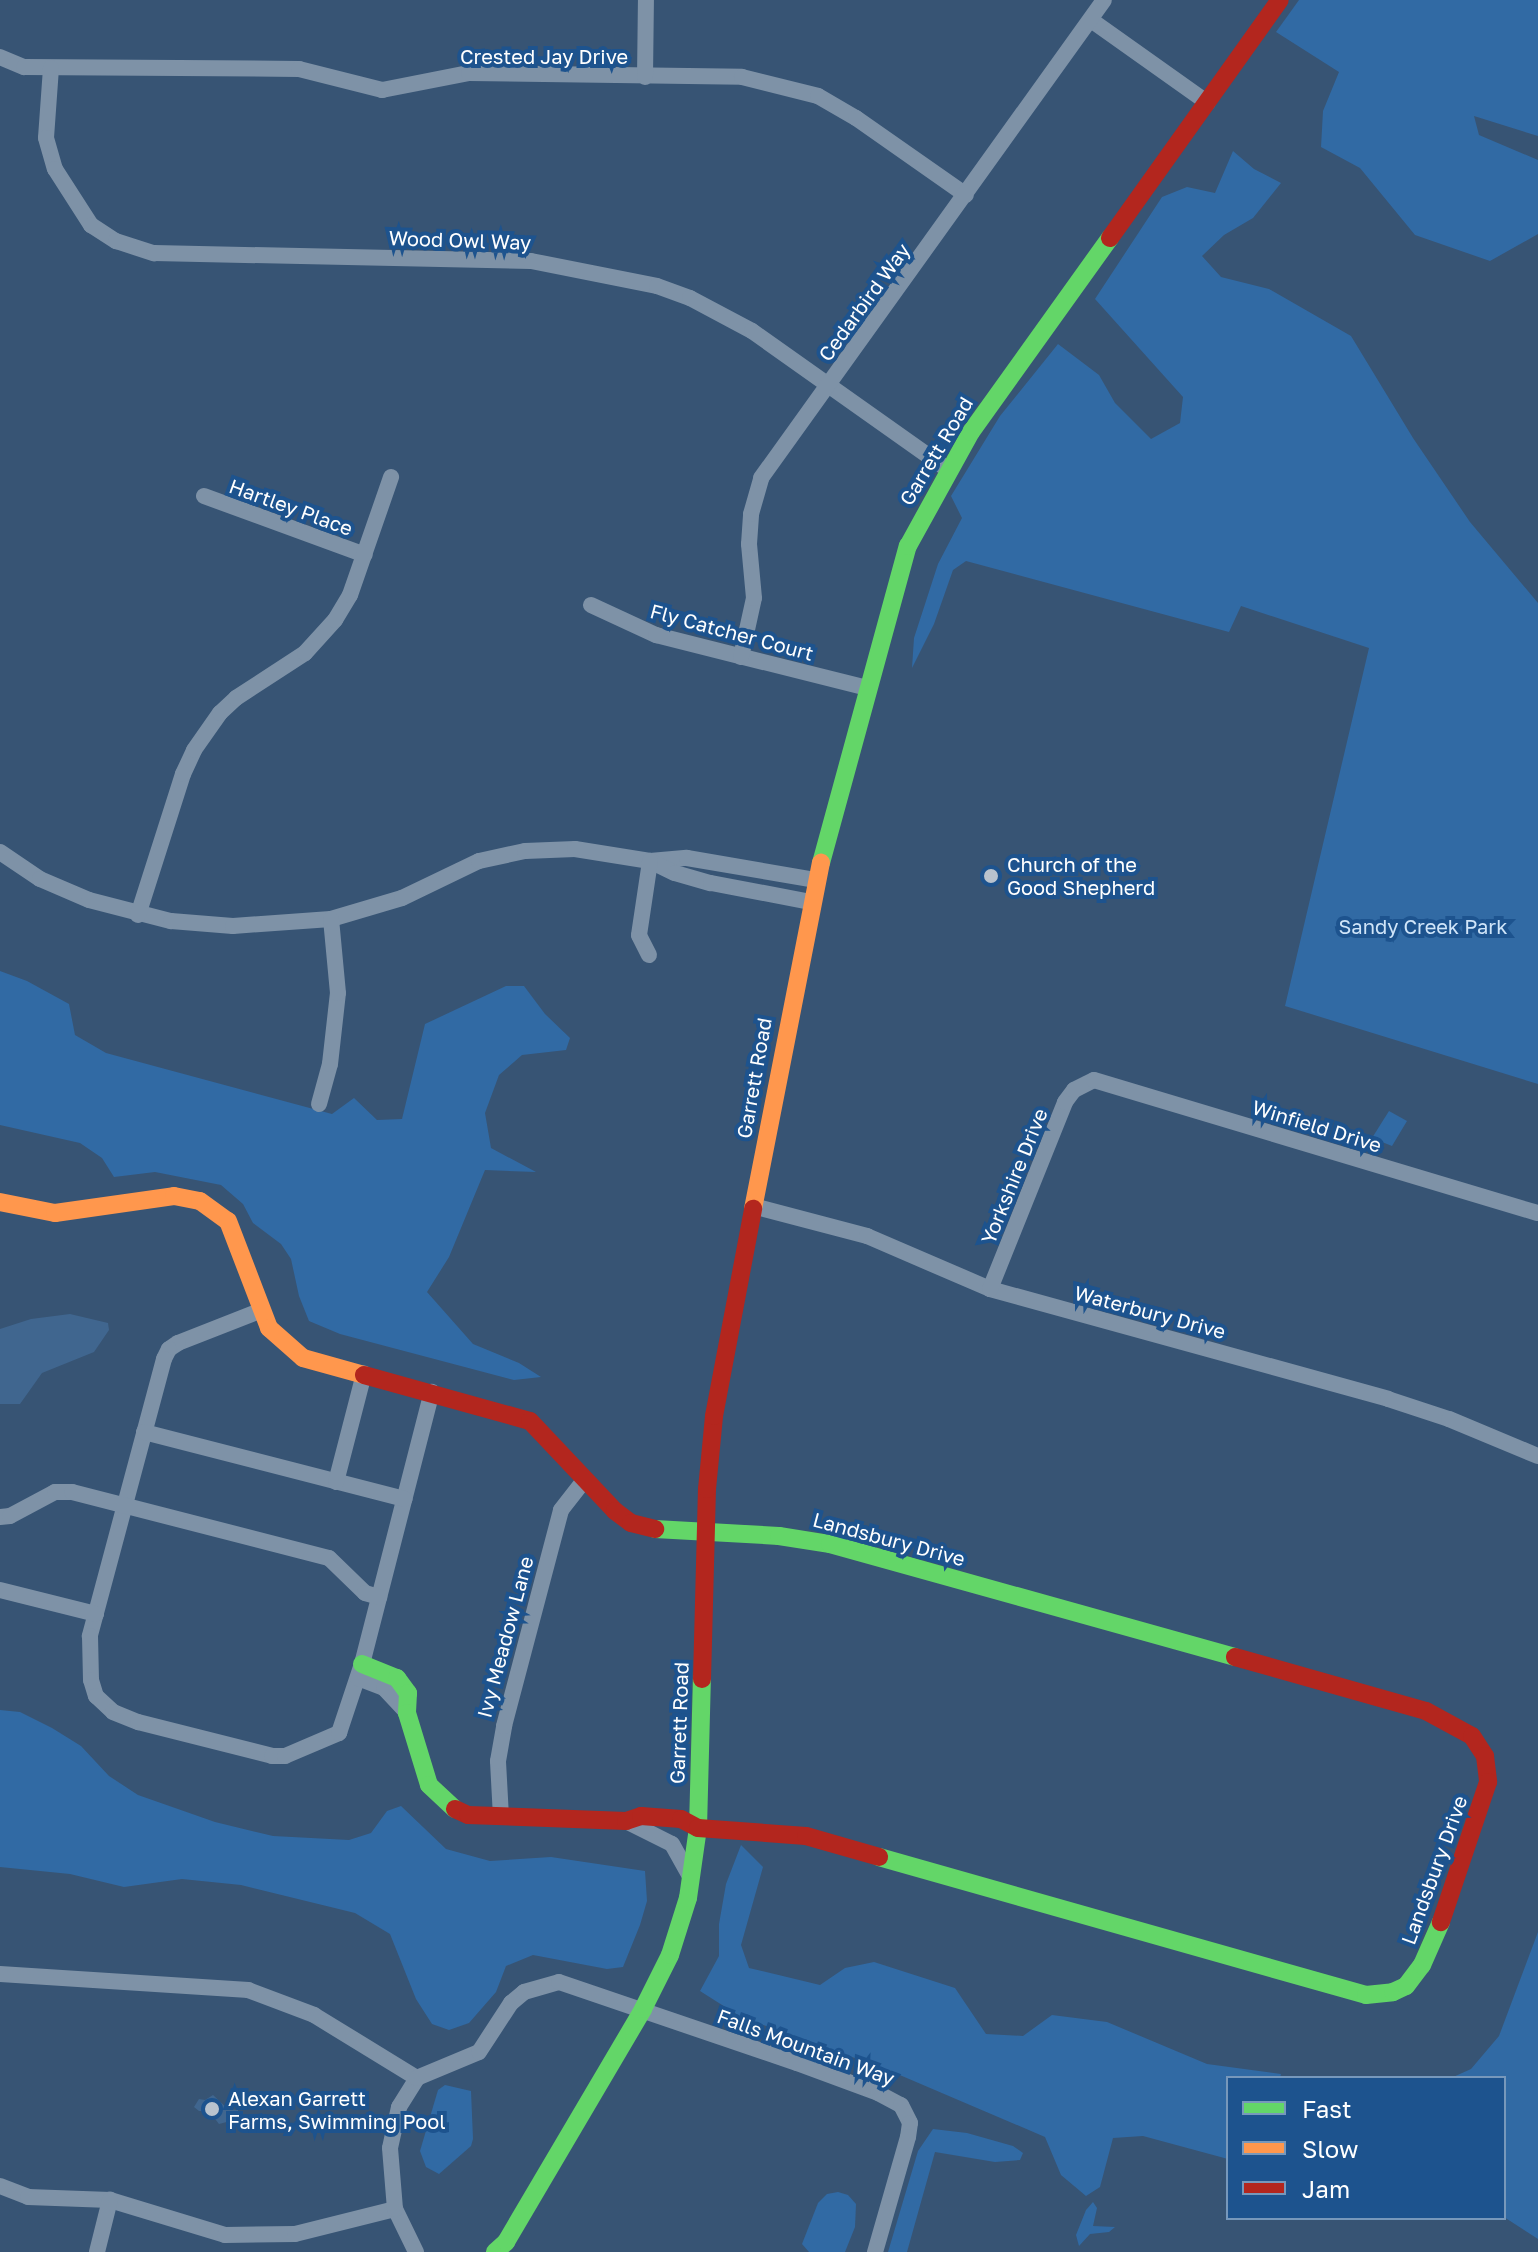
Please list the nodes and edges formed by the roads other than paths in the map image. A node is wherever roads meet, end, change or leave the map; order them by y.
1 (646, 0) edge
2 (1104, 0) edge
3 (1280, 0) edge
4 (1091, 20) junction
5 (0, 57) edge
6 (51, 68) junction
7 (645, 77) junction
8 (1208, 103) junction
9 (966, 195) junction
10 (829, 385) junction
11 (947, 469) junction
12 (391, 477) dead end
13 (204, 496) dead end
14 (365, 555) junction
15 (591, 605) dead end
16 (741, 657) junction
17 (867, 688) junction
18 (0, 852) edge
19 (650, 861) junction
20 (816, 880) junction
21 (811, 902) junction
22 (138, 915) junction
23 (331, 919) junction
24 (649, 955) dead end
25 (1084, 1083) joint
26 (319, 1104) dead end
27 (0, 1202) edge
28 (753, 1206) junction
29 (1538, 1213) edge
30 (990, 1289) junction
31 (262, 1310) junction
32 (364, 1374) junction
33 (432, 1392) junction
34 (144, 1432) junction
35 (1538, 1456) edge
36 (585, 1479) junction
37 (336, 1482) junction
38 (405, 1499) junction
39 (124, 1504) junction
40 (0, 1517) edge
41 (706, 1533) junction
42 (0, 1590) edge
43 (379, 1597) junction
44 (96, 1614) junction
45 (360, 1671) junction
46 (501, 1817) junction
47 (626, 1821) junction
48 (698, 1828) junction
49 (692, 1880) junction
50 (0, 1974) edge
51 (643, 2009) junction
52 (417, 2078) junction
53 (0, 2186) edge
54 (110, 2200) junction
55 (395, 2209) junction
56 (502, 2249) edge
57 (97, 2252) edge
58 (416, 2252) edge
59 (875, 2252) edge

1 - 7 street
2 - 4 street, Cedarbird Way
3 - 8 street, Garrett Road
4 - 8 street
4 - 9 street, Cedarbird Way
5 - 6 street, Crested Jay Drive
6 - 7 street, Crested Jay Drive
6 - 10 street, Wood Owl Way
7 - 9 street, Crested Jay Drive
8 - 11 street, Garrett Road
9 - 10 street, Cedarbird Way
10 - 11 street, Wood Owl Way
10 - 16 street, Cedarbird Way
11 - 17 street, Garrett Road
12 - 14 street
13 - 14 street, Hartley Place
14 - 22 street
15 - 16 street, Fly Catcher Court
16 - 17 street, Fly Catcher Court
17 - 20 street, Garrett Road
18 - 22 street
19 - 20 street
19 - 21 street
19 - 23 street
19 - 24 street
20 - 21 street, Garrett Road
21 - 28 street, Garrett Road
22 - 23 street
23 - 26 street
25 - 29 street, Winfield Drive
25 - 30 street, Yorkshire Drive
27 - 31 street
28 - 30 street, Waterbury Drive
28 - 41 street, Garrett Road
30 - 35 street, Waterbury Drive
31 - 32 street
31 - 34 street
32 - 33 street
32 - 37 street
33 - 36 street
33 - 38 street
34 - 37 street
34 - 39 street
36 - 41 street
36 - 46 street, Ivy Meadow Lane
37 - 38 street
38 - 43 street
39 - 40 street
39 - 43 street
39 - 44 street
41 - 48 street, Garrett Road
41 - 48 street, Landsbury Drive
42 - 44 street
43 - 45 street
44 - 45 street
45 - 46 street
46 - 47 street
47 - 48 street
47 - 49 street
48 - 49 street, Garrett Road
49 - 51 street, Garrett Road
50 - 52 street
51 - 52 street
51 - 56 street, Garrett Road
51 - 59 street, Falls Mountain Way
52 - 55 street
53 - 54 street
54 - 55 street
54 - 57 street
55 - 58 street

